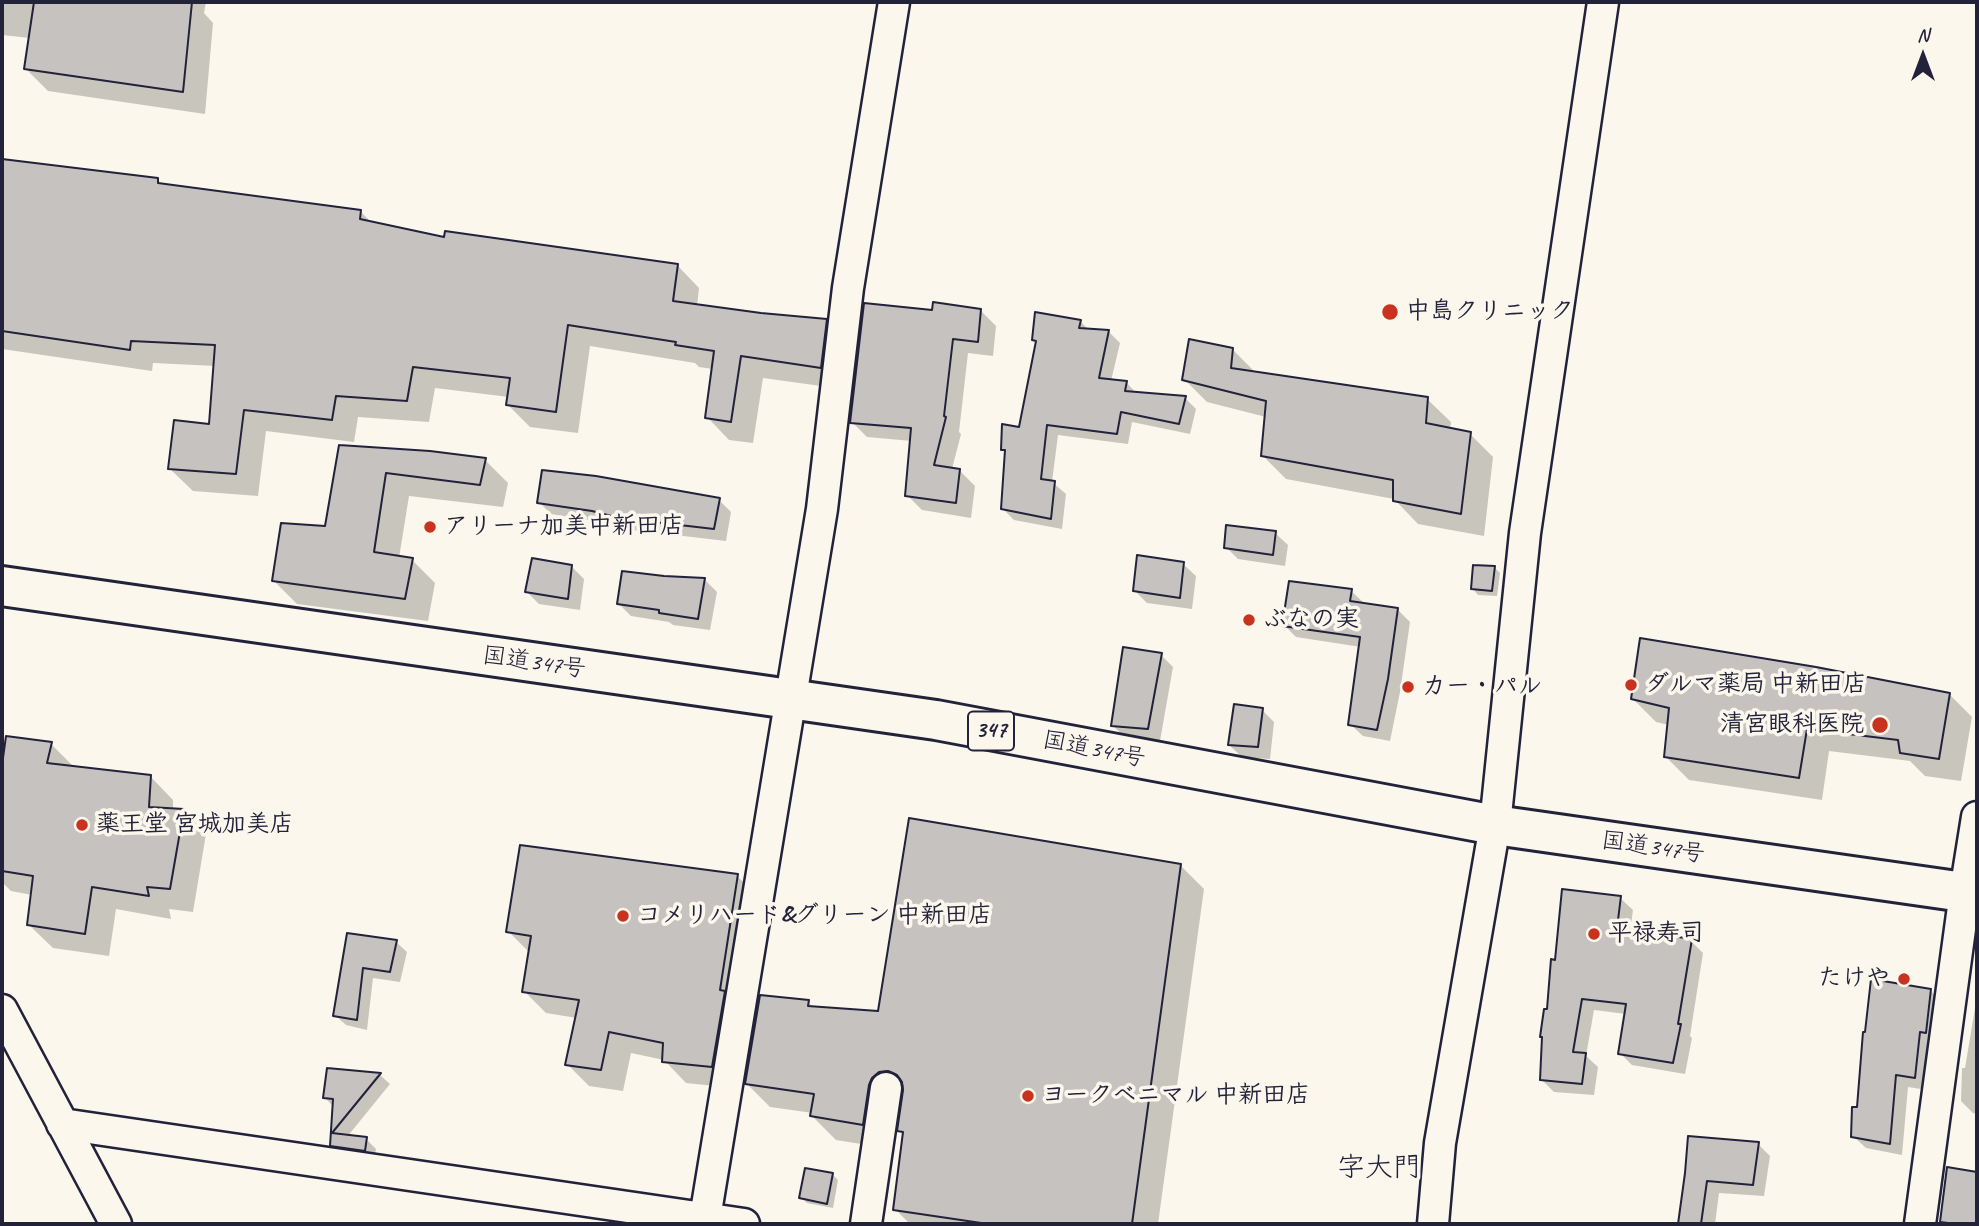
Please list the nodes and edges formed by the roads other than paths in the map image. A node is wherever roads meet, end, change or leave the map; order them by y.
1 (894, 2) edge
2 (1603, 2) edge
3 (2, 586) edge
4 (789, 699) junction
5 (1977, 817) edge
6 (1495, 825) junction
7 (1971, 893) edge
8 (2, 1010) edge
9 (886, 1088) dead end
10 (62, 1124) junction
11 (704, 1222) edge
12 (116, 1224) edge
13 (744, 1224) edge
14 (866, 1224) edge
15 (1433, 1224) edge
16 (1920, 1224) edge

1 - 4 street
2 - 6 street
3 - 4 highway, 国道347号 / 347
4 - 6 highway, 国道347号 / 347
4 - 11 street
5 - 7 street
6 - 7 highway, 国道347号 / 347
6 - 15 street
7 - 16 street
8 - 10 street
9 - 14 street
10 - 11 street
10 - 12 street
11 - 13 street

